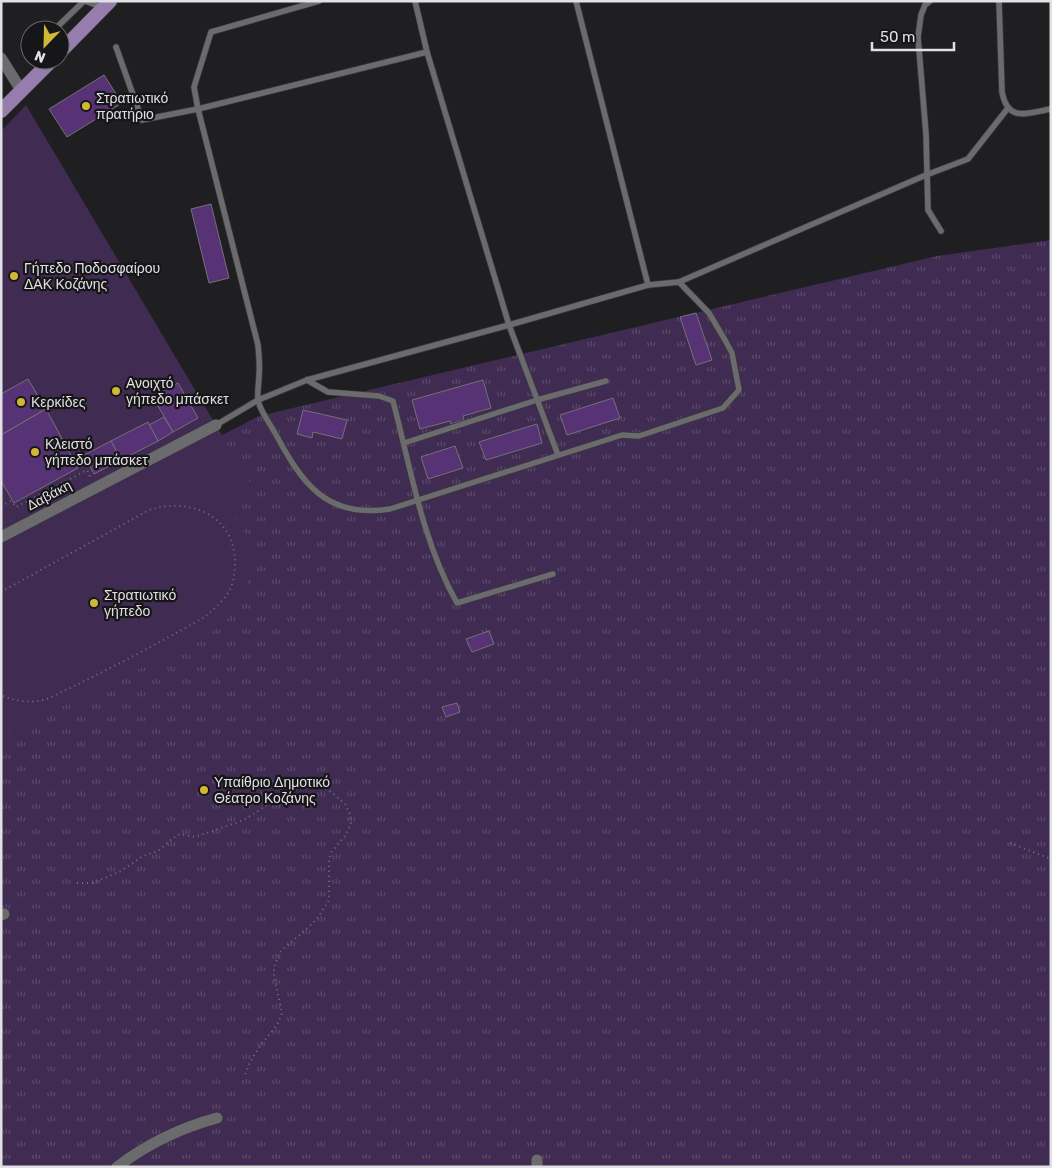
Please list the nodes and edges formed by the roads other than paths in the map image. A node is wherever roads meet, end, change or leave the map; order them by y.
1 (84, 1) edge
2 (319, 1) edge
3 (415, 1) edge
4 (576, 1) edge
5 (930, 1) edge
6 (999, 1) edge
7 (107, 5) edge
8 (64, 20) edge
9 (70, 42) edge
10 (116, 47) dead end
11 (427, 52) junction
12 (1, 58) edge
13 (42, 70) edge
14 (21, 90) junction
15 (1008, 108) junction
16 (198, 109) junction
17 (1051, 109) edge
18 (1, 111) edge
19 (926, 175) junction
20 (941, 231) dead end
21 (679, 282) junction
22 (648, 285) junction
23 (510, 325) junction
24 (307, 380) junction
25 (606, 381) dead end
26 (258, 400) junction
27 (537, 400) junction
28 (216, 425) joint
29 (404, 443) junction
30 (558, 455) junction
31 (418, 500) junction
32 (1, 537) edge
33 (553, 574) dead end
34 (217, 1118) dead end
35 (117, 1167) edge

1 - 7 lane
1 - 8 lane
2 - 16 lane
3 - 11 lane
4 - 22 lane
5 - 19 lane
6 - 15 lane
7 - 9 main road
10 - 16 lane
11 - 16 lane
11 - 23 lane
12 - 14 street
13 - 14 main road
14 - 18 main road
15 - 17 lane
15 - 19 lane
16 - 26 lane
19 - 20 lane
19 - 21 lane
21 - 22 lane
21 - 30 lane
22 - 23 lane
23 - 24 lane
23 - 27 lane
24 - 26 lane
24 - 29 lane
25 - 27 lane
26 - 28 lane
26 - 31 lane
27 - 29 lane
27 - 30 lane
28 - 32 street, Δαβάκη
29 - 31 lane
30 - 31 lane
31 - 33 lane
34 - 35 street

